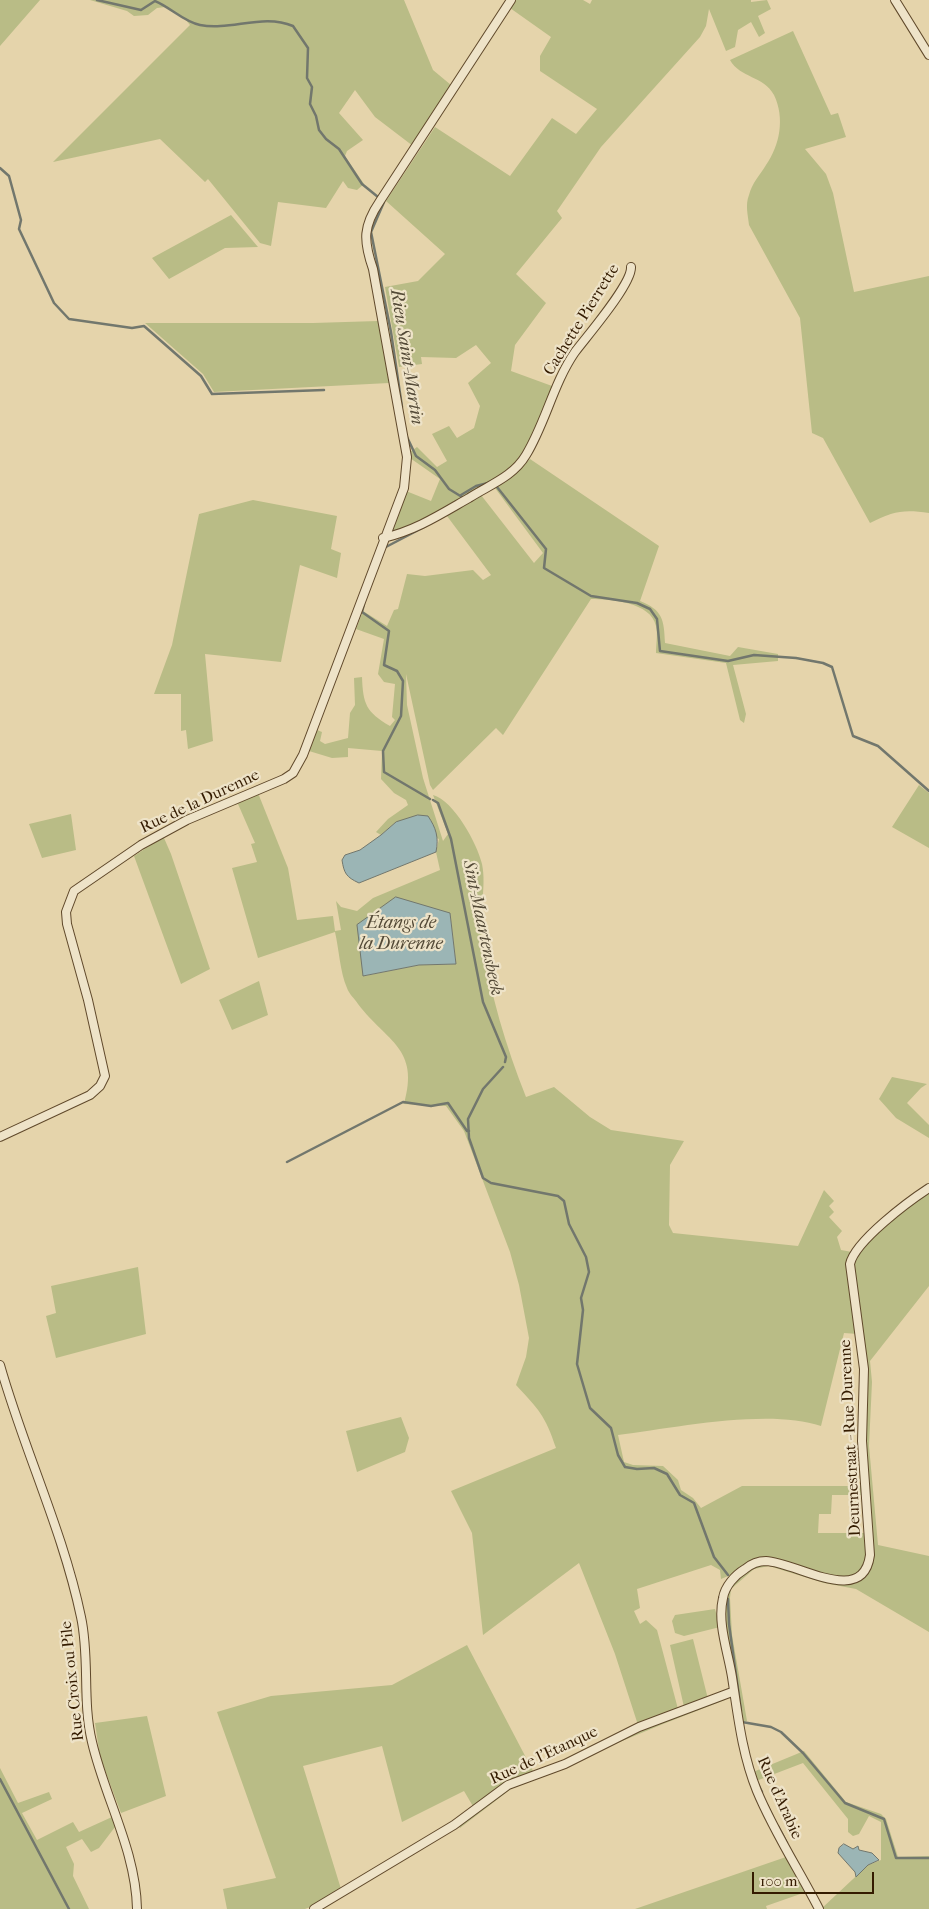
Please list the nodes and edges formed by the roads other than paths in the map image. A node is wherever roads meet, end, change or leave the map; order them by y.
1 (511, 0) edge
2 (895, 0) edge
3 (929, 55) edge
4 (631, 267) dead end
5 (383, 538) junction
6 (0, 1137) edge
7 (929, 1188) edge
8 (0, 1366) edge
9 (732, 1692) junction
10 (137, 1909) edge
11 (314, 1909) edge
12 (819, 1909) edge

1 - 5 street, Rue de la Durenne
2 - 3 street
4 - 5 street, Cachette Pierrette
5 - 6 street, Rue de la Durenne
7 - 9 street, Deurnestraat - Rue Durenne
8 - 10 street, Rue Croix ou Pile
9 - 11 street, Rue de l'Etanque
9 - 12 street, Rue d'Arabie

